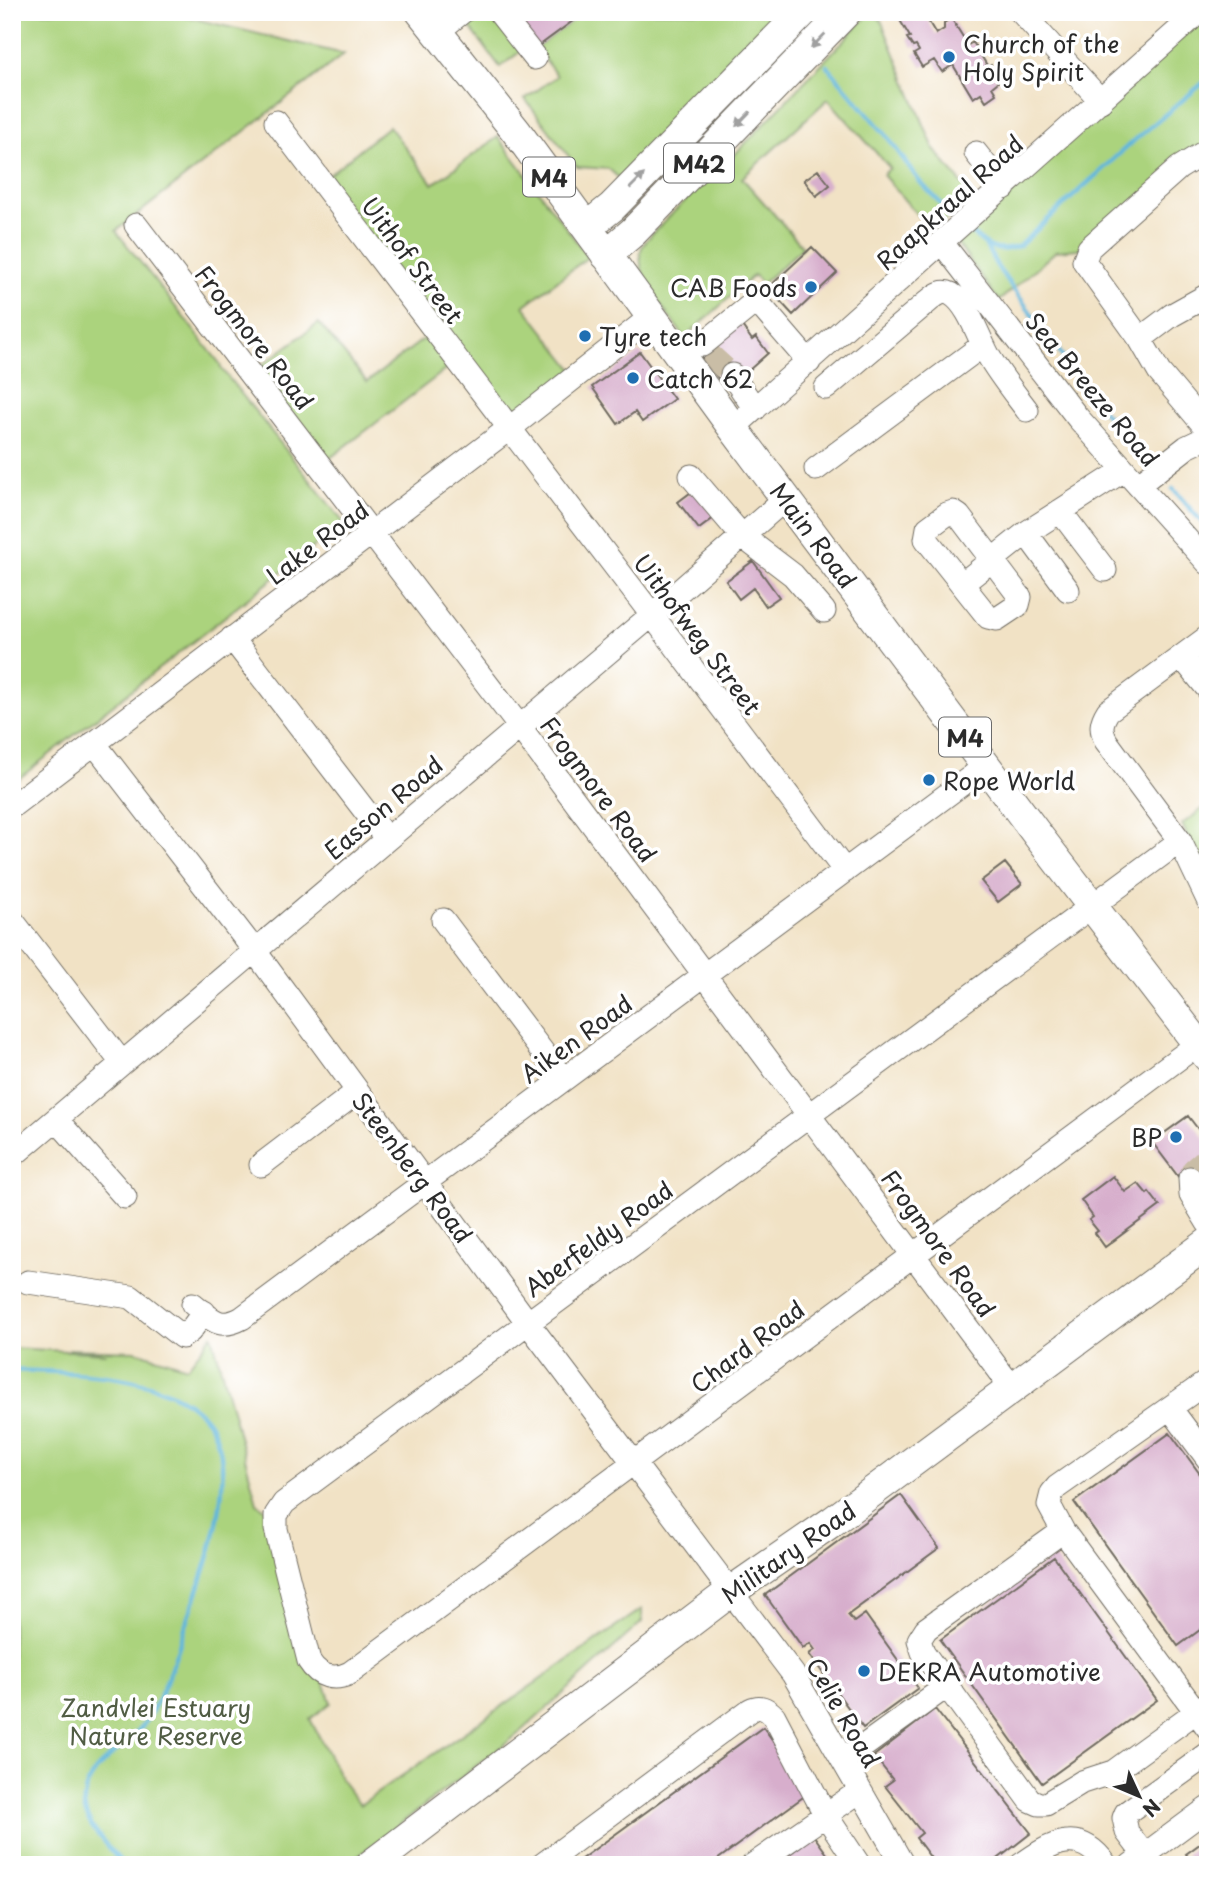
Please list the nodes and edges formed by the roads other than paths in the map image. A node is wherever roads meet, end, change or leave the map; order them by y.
1 (462, 12) edge
2 (499, 12) edge
3 (803, 12) edge
4 (846, 12) edge
5 (1021, 12) edge
6 (1199, 12) edge
7 (429, 22) edge
8 (535, 58) dead end
9 (1101, 101) junction
10 (276, 122) dead end
11 (1208, 150) edge
12 (976, 153) dead end
13 (1004, 188) junction
14 (136, 225) dead end
15 (587, 227) junction
16 (947, 239) junction
17 (606, 255) junction
18 (1208, 295) edge
19 (651, 317) junction
20 (1140, 339) junction
21 (983, 345) junction
22 (1023, 350) junction
23 (698, 353) junction
24 (809, 362) junction
25 (998, 370) junction
26 (732, 375) tunnel mouth
27 (826, 388) dead end
28 (1027, 411) dead end
29 (744, 419) junction
30 (509, 429) junction
31 (1208, 430) edge
32 (1208, 437) edge
33 (817, 470) dead end
34 (691, 476) dead end
35 (1131, 477) junction
36 (786, 498) junction
37 (1060, 510) junction
38 (1026, 533) junction
39 (371, 534) junction
40 (743, 537) junction
41 (992, 561) junction
42 (1208, 564) edge
43 (1105, 570) dead end
44 (962, 584) junction
45 (1068, 590) dead end
46 (824, 611) dead end
47 (652, 615) junction
48 (1208, 637) edge
49 (232, 638) junction
50 (1182, 657) junction
51 (1208, 689) edge
52 (519, 726) junction
53 (94, 743) junction
54 (986, 766) junction
55 (12, 806) edge
56 (386, 838) junction
57 (1180, 841) junction
58 (845, 871) junction
59 (1208, 900) edge
60 (1092, 905) junction
61 (12, 920) edge
62 (443, 920) dead end
63 (254, 950) junction
64 (706, 976) junction
65 (1203, 1051) edge
66 (121, 1063) junction
67 (563, 1079) junction
68 (357, 1092) junction
69 (811, 1114) junction
70 (56, 1119) junction
71 (12, 1154) edge
72 (261, 1165) dead end
73 (1190, 1178) dead end
74 (425, 1183) junction
75 (125, 1197) dead end
76 (1208, 1223) edge
77 (1208, 1243) edge
78 (915, 1254) junction
79 (27, 1282) dead end
80 (528, 1323) junction
81 (1208, 1381) edge
82 (1013, 1389) junction
83 (1170, 1408) junction
84 (1208, 1459) edge
85 (633, 1462) junction
86 (1063, 1531) junction
87 (730, 1592) junction
88 (322, 1675) joint
89 (947, 1686) junction
90 (1204, 1714) edge
91 (1208, 1754) edge
92 (842, 1761) junction
93 (860, 1791) junction
94 (1208, 1808) edge
95 (825, 1814) junction
96 (1142, 1861) edge
97 (370, 1865) edge
98 (542, 1865) edge
99 (753, 1865) edge
100 (859, 1865) edge
101 (902, 1865) edge
102 (1021, 1865) edge
103 (1106, 1865) edge

1 - 7 street
2 - 8 street
15 -> 3 main road, M42
4 -> 17 main road, M42
5 - 9 street
6 - 9 street, Raapkraal Road
7 - 15 main road, Main Road / M4
9 - 13 street, Raapkraal Road
10 - 30 street, Uithof Street
11 - 20 street
12 - 13 street
13 - 16 street, Raapkraal Road
14 - 39 street, Frogmore Road
15 - 17 main road, Main Road / M4
16 - 22 street, Sea Breeze Road
16 - 24 street, Raapkraal Road
17 - 19 main road, Main Road / M4
18 - 20 street
19 - 23 main road, Main Road / M4
19 - 30 street, Lake Road
20 - 31 street
21 - 25 street
21 - 27 street
21 - 33 street
22 - 25 street
22 - 35 street, Sea Breeze Road
23 - 24 street
23 - 29 main road, Main Road / M4
24 - 29 street, Raapkraal Road
25 - 28 street
26 - 29 street
29 - 36 main road, Main Road / M4
30 - 39 street, Lake Road
30 - 47 street, Uithofweg Street
32 - 35 street
34 - 40 street
35 - 37 street
35 - 42 street, Sea Breeze Road
36 - 40 street, Easson Road
36 - 54 main road, Main Road / M4
37 - 38 street
37 - 43 street
38 - 41 street
38 - 45 street
39 - 49 street, Lake Road
39 - 52 street, Frogmore Road
40 - 46 street
40 - 47 street, Easson Road
41 - 44 street
41 - 44 street
41 - 44 street
47 - 52 street, Easson Road
47 - 58 street, Uithofweg Street
48 - 50 street
49 - 53 street, Lake Road
49 - 56 street
50 - 51 street
50 - 57 street
52 - 56 street, Easson Road
52 - 64 street, Frogmore Road
53 - 55 street, Lake Road
53 - 63 street, Steenberg Road
54 - 58 street, Aiken Road
54 - 60 main road, Main Road / M4
56 - 63 street, Easson Road
57 - 59 street
57 - 60 street, Aberfeldy Road
58 - 64 street, Aiken Road
60 - 65 main road, Main Road / M4
60 - 69 street, Aberfeldy Road
61 - 66 street
62 - 67 street
63 - 66 street, Easson Road
63 - 68 street, Steenberg Road
64 - 67 street, Aiken Road
64 - 69 street, Frogmore Road
65 - 78 street, Chard Road
66 - 70 street, Easson Road
67 - 74 street, Aiken Road
68 - 72 street
68 - 74 street, Steenberg Road
69 - 78 street, Frogmore Road
69 - 80 street, Aberfeldy Road
70 - 71 street, Easson Road
70 - 75 street
73 - 76 street
74 - 79 street, Aiken Road
74 - 80 street, Steenberg Road
77 - 82 main road, Military Road
78 - 82 street, Frogmore Road
78 - 85 street, Chard Road
80 - 85 street, Steenberg Road
80 - 88 street, Aberfeldy Road
81 - 83 street
82 - 87 main road, Military Road
83 - 84 street
83 - 86 street
85 - 87 street, Steenberg Road
85 - 88 street, Chard Road
86 - 89 street
86 - 90 street
87 - 92 street, Celie Road
87 - 97 main road, Military Road
89 - 90 street
89 - 92 street
91 - 96 street
92 - 93 street, Celie Road
93 - 95 street
93 - 101 street, Celie Road
94 - 96 street
95 - 98 street
95 - 99 street
95 - 100 street
102 - 103 street

